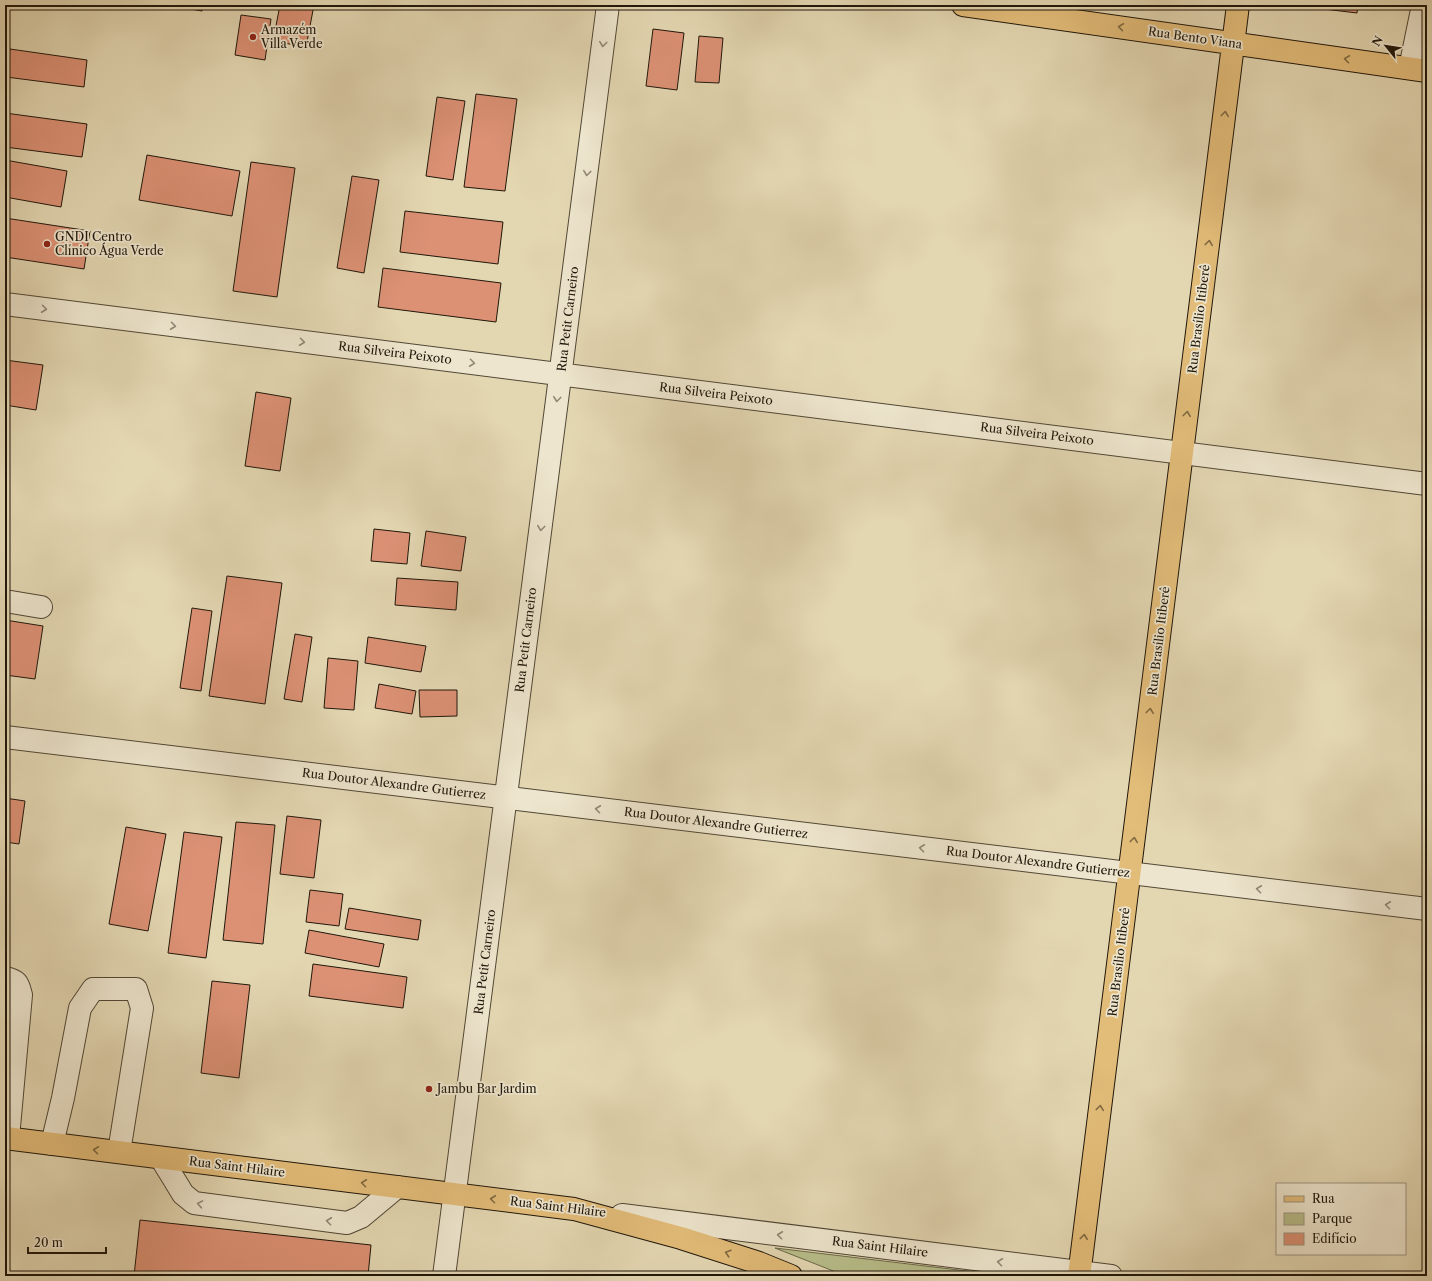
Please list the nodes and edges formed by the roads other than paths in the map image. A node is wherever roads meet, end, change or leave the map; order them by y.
1 (608, 5) edge
2 (963, 5) edge
3 (1238, 5) edge
4 (1423, 5) edge
5 (1233, 43) junction
6 (1418, 70) edge
7 (5, 304) edge
8 (561, 374) junction
9 (1182, 453) junction
10 (1427, 484) edge
11 (5, 602) edge
12 (41, 607) dead end
13 (5, 737) edge
14 (506, 797) junction
15 (1130, 873) junction
16 (1427, 909) edge
17 (5, 978) edge
18 (6, 1138) edge
19 (52, 1144) junction
20 (119, 1152) junction
21 (161, 1158) junction
22 (397, 1187) junction
23 (454, 1194) junction
24 (574, 1209) junction
25 (1080, 1274) edge
26 (444, 1276) edge
27 (791, 1276) edge
28 (1111, 1276) edge

1 -> 8 street, Rua Petit Carneiro
5 -> 2 main road, Rua Bento Viana
3 - 5 main road, Rua Brasílio Itiberê
4 - 6 street
6 -> 5 main road, Rua Bento Viana
9 -> 5 main road, Rua Brasílio Itiberê
7 -> 8 street, Rua Silveira Peixoto
8 - 9 street, Rua Silveira Peixoto
8 -> 14 street, Rua Petit Carneiro
9 - 10 street, Rua Silveira Peixoto
15 -> 9 main road, Rua Brasílio Itiberê
11 - 12 street
13 - 14 street, Rua Doutor Alexandre Gutierrez
15 -> 14 street, Rua Doutor Alexandre Gutierrez
14 - 23 street, Rua Petit Carneiro
16 -> 15 street, Rua Doutor Alexandre Gutierrez
25 -> 15 main road, Rua Brasílio Itiberê
17 - 18 street
18 - 19 main road, Rua Saint Hilaire
20 -> 19 main road, Rua Saint Hilaire
19 - 20 street
20 - 21 main road, Rua Saint Hilaire
22 -> 21 main road, Rua Saint Hilaire
22 -> 21 street
22 - 23 main road, Rua Saint Hilaire
24 -> 23 main road, Rua Saint Hilaire
23 - 26 street, Rua Petit Carneiro
25 -> 24 street, Rua Saint Hilaire
27 -> 24 main road
25 - 28 street, Rua Saint Hilaire

